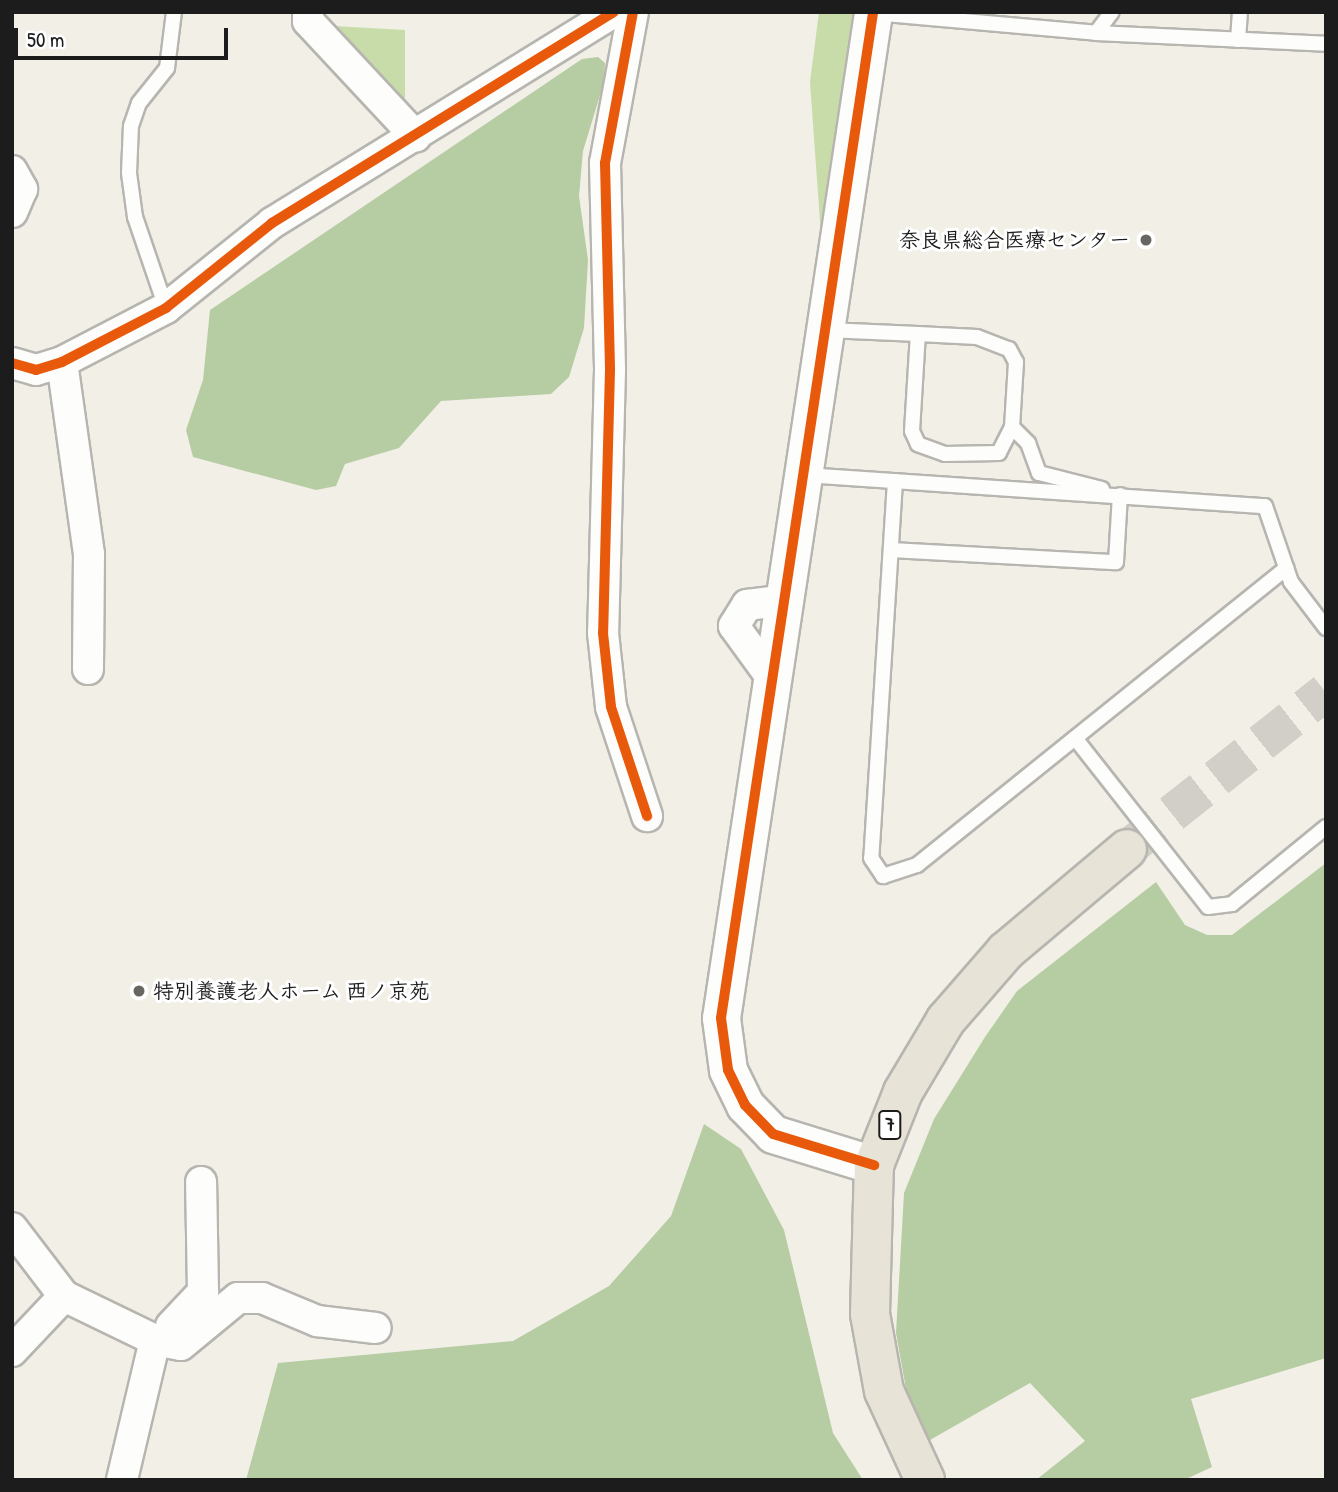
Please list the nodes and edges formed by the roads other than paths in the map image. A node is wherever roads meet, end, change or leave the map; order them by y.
1 (174, 12) edge
2 (309, 12) edge
3 (614, 12) edge
4 (633, 12) edge
5 (1112, 12) edge
6 (1240, 12) edge
7 (873, 13) edge
8 (1096, 33) junction
9 (1238, 40) junction
10 (1326, 44) edge
11 (416, 137) junction
12 (12, 171) edge
13 (12, 212) edge
14 (166, 308) junction
15 (822, 330) junction
16 (918, 334) junction
17 (62, 362) junction
18 (12, 363) edge
19 (1013, 427) junction
20 (801, 475) junction
21 (895, 481) junction
22 (1117, 494) junction
23 (891, 550) junction
24 (1286, 568) junction
25 (1326, 628) edge
26 (88, 669) dead end
27 (1074, 738) junction
28 (647, 816) dead end
29 (1326, 827) edge
30 (1127, 849) tunnel mouth
31 (874, 1165) junction
32 (201, 1182) dead end
33 (12, 1228) edge
34 (64, 1296) junction
35 (376, 1328) dead end
36 (155, 1340) junction
37 (12, 1351) edge
38 (122, 1480) edge
39 (925, 1480) edge

1 - 14 lane
2 - 11 street
3 - 11 street
4 - 28 street
5 - 8 lane
6 - 9 lane
7 - 8 lane
7 - 15 street
8 - 9 lane
9 - 10 lane
11 - 14 street
12 - 13 street
14 - 17 street
15 - 16 lane
15 - 20 street
16 - 19 lane
16 - 19 lane
17 - 18 street
17 - 26 street
19 - 22 lane
20 - 21 lane
20 - 31 street
21 - 22 lane
21 - 23 lane
22 - 23 lane
22 - 24 lane
23 - 27 lane
24 - 25 lane
24 - 27 lane
27 - 29 lane
30 - 31 main road, 7
31 - 39 main road, 7
32 - 36 street
33 - 34 street
34 - 36 street
34 - 37 street
35 - 36 street
36 - 38 street

